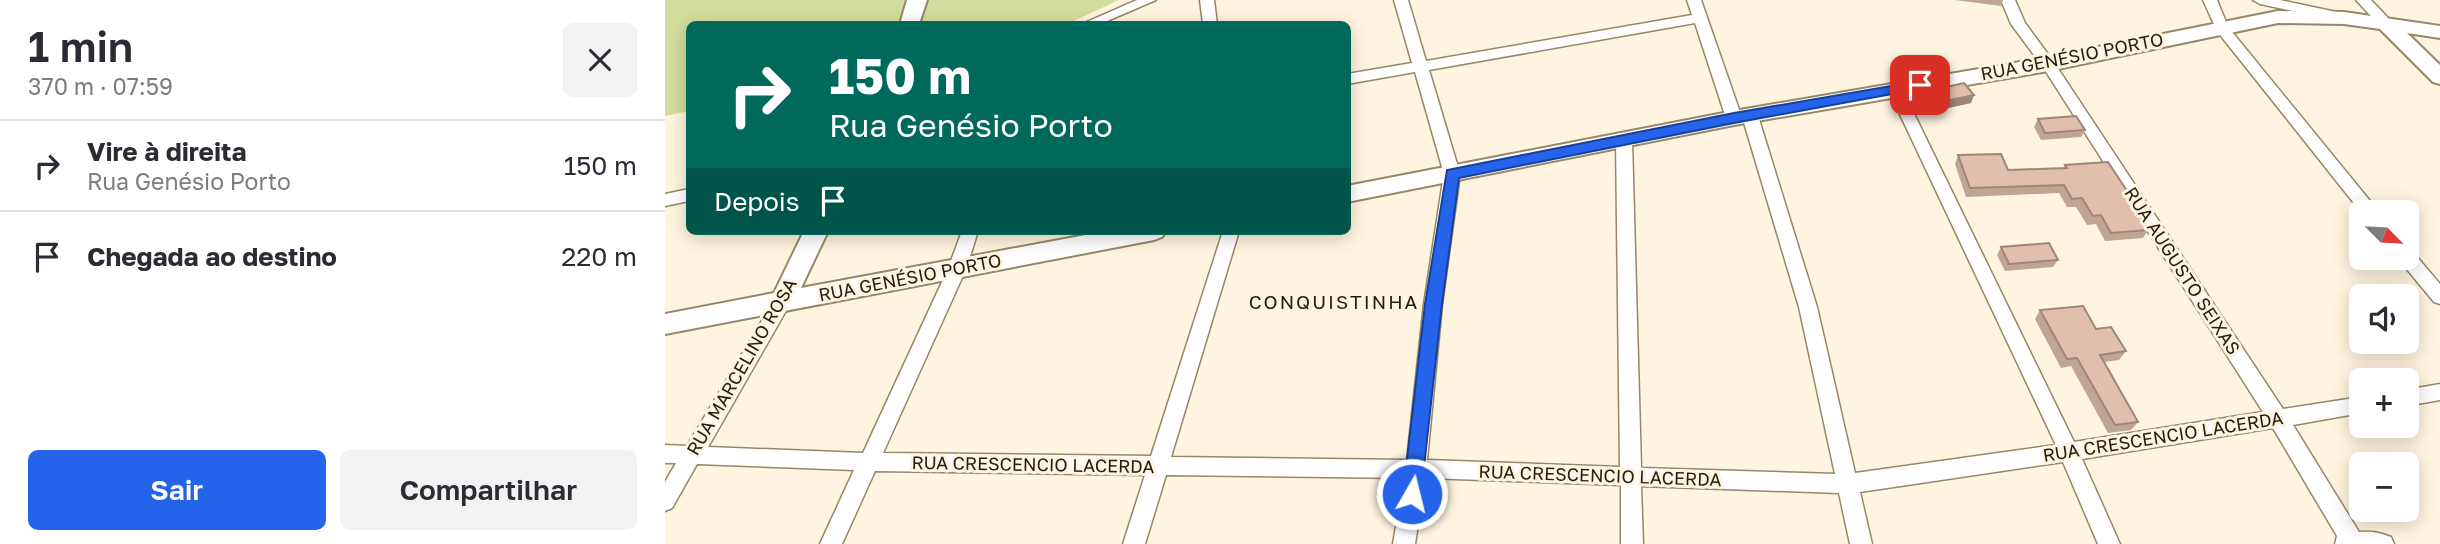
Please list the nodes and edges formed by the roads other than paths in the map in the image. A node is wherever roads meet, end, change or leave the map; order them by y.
1 (917, 0) edge
2 (1149, 0) edge
3 (1207, 0) edge
4 (1401, 0) edge
5 (1693, 0) edge
6 (2008, 0) edge
7 (2210, 0) edge
8 (2260, 0) edge
9 (2363, 0) edge
10 (1698, 18) junction
11 (2344, 18) junction
12 (911, 21) edge
13 (1096, 21) edge
14 (1210, 21) edge
15 (2386, 24) junction
16 (2222, 28) junction
17 (2440, 32) edge
18 (2047, 64) junction
19 (1419, 66) junction
20 (1351, 78) edge
21 (2440, 78) edge
22 (1895, 89) junction
23 (1742, 117) junction
24 (1624, 140) junction
25 (1452, 174) junction
26 (1351, 193) edge
27 (686, 196) edge
28 (665, 200) edge
29 (2361, 200) edge
30 (814, 235) edge
31 (969, 235) edge
32 (1133, 235) edge
33 (1230, 235) edge
34 (957, 269) junction
35 (2417, 270) edge
36 (2440, 298) edge
37 (782, 302) junction
38 (665, 324) edge
39 (2440, 393) edge
40 (2419, 396) edge
41 (2349, 407) edge
42 (2278, 418) junction
43 (2069, 452) junction
44 (665, 454) edge
45 (692, 456) junction
46 (869, 462) junction
47 (1158, 467) junction
48 (1416, 469) junction
49 (1631, 478) junction
50 (1847, 484) junction
51 (665, 501) edge
52 (2349, 543) edge
53 (831, 544) edge
54 (1134, 544) edge
55 (1404, 544) edge
56 (1632, 544) edge
57 (1861, 544) edge
58 (2109, 544) edge
59 (2383, 544) edge

1 - 12 street
2 - 13 street
3 - 14 street
4 - 19 street
5 - 10 street
6 - 18 street, RUA AUGUSTO SEIXAS
7 - 16 street
8 - 11 street
9 - 15 street
10 - 19 street
10 - 23 street
11 - 15 street, RUA GENÉSIO PORTO
11 - 16 street, RUA GENÉSIO PORTO
15 - 17 street, RUA GENÉSIO PORTO
15 - 21 street
16 - 18 street, RUA GENÉSIO PORTO
16 - 29 street
18 - 22 street, RUA GENÉSIO PORTO
18 - 42 street, RUA AUGUSTO SEIXAS
19 - 20 street
19 - 25 street
22 - 23 street, RUA GENÉSIO PORTO
22 - 43 street
23 - 24 street, RUA GENÉSIO PORTO
23 - 50 street
24 - 25 street, RUA GENÉSIO PORTO
24 - 49 street
25 - 26 street, RUA GENÉSIO PORTO
25 - 48 street
27 - 28 street
30 - 37 street, RUA MARCELINO ROSA
31 - 34 street
32 - 34 street, RUA GENÉSIO PORTO
33 - 47 street
34 - 37 street, RUA GENÉSIO PORTO
34 - 46 street
35 - 36 street
37 - 38 street, RUA GENÉSIO PORTO
37 - 45 street, RUA MARCELINO ROSA
39 - 40 street
41 - 42 street, RUA CRESCENCIO LACERDA
42 - 43 street, RUA CRESCENCIO LACERDA
42 - 52 street, RUA AUGUSTO SEIXAS
43 - 50 street, RUA CRESCENCIO LACERDA
43 - 58 street
44 - 45 street, RUA CRESCENCIO LACERDA
45 - 46 street, RUA CRESCENCIO LACERDA
45 - 51 street, RUA MARCELINO ROSA
46 - 47 street, RUA CRESCENCIO LACERDA
46 - 53 street
47 - 48 street, RUA CRESCENCIO LACERDA
47 - 54 street
48 - 49 street, RUA CRESCENCIO LACERDA
48 - 55 street
49 - 50 street, RUA CRESCENCIO LACERDA
49 - 56 street
50 - 57 street
52 - 59 street

